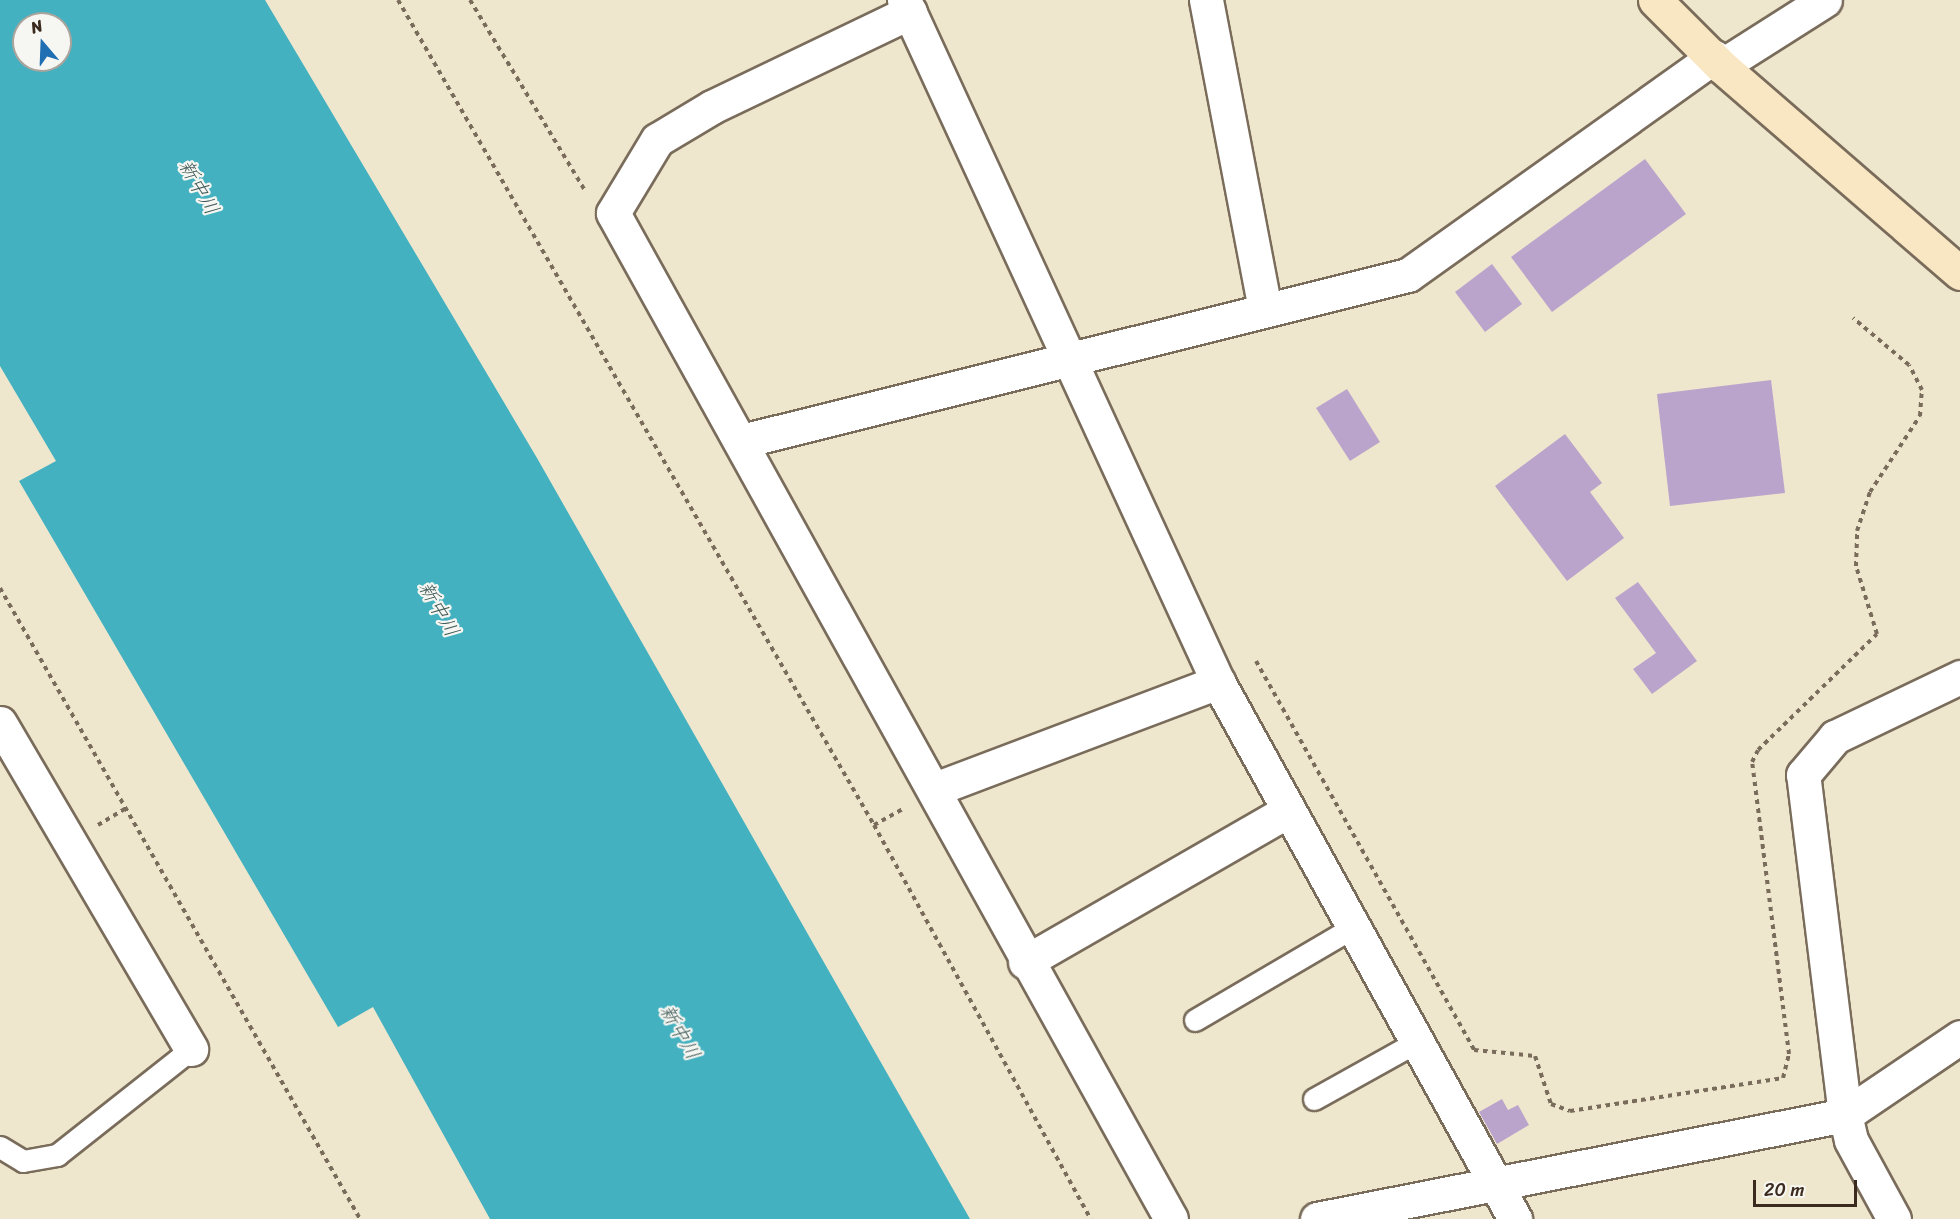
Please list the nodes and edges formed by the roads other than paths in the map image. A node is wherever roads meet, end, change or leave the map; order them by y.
1 (1206, 0) edge
2 (1655, 0) edge
3 (1825, 0) edge
4 (907, 6) edge
5 (1717, 61) junction
6 (1960, 273) edge
7 (1265, 310) junction
8 (1069, 359) junction
9 (742, 441) junction
10 (1960, 677) edge
11 (1218, 681) junction
12 (4, 742) edge
13 (924, 796) junction
14 (1286, 812) junction
15 (1350, 929) junction
16 (1025, 962) junction
17 (1195, 1020) dead end
18 (1960, 1037) edge
19 (1418, 1041) junction
20 (191, 1050) joint
21 (1314, 1100) dead end
22 (1845, 1115) junction
23 (0, 1148) edge
24 (1494, 1182) junction
25 (1172, 1219) edge
26 (1317, 1219) edge
27 (1515, 1219) edge
28 (1894, 1219) edge

1 - 7 street
2 - 5 street
3 - 5 street
4 - 8 street
4 - 9 street
5 - 6 street
5 - 7 street
7 - 8 street
8 - 9 street
8 - 11 street
9 - 13 street
10 - 22 street
11 - 13 street
11 - 14 street
12 - 20 street
13 - 16 street
14 - 15 street
14 - 16 street
15 - 17 lane
15 - 19 street
16 - 25 street
18 - 22 street
19 - 21 lane
19 - 24 street
20 - 23 lane
22 - 24 street
22 - 28 street
24 - 26 street
24 - 27 street

